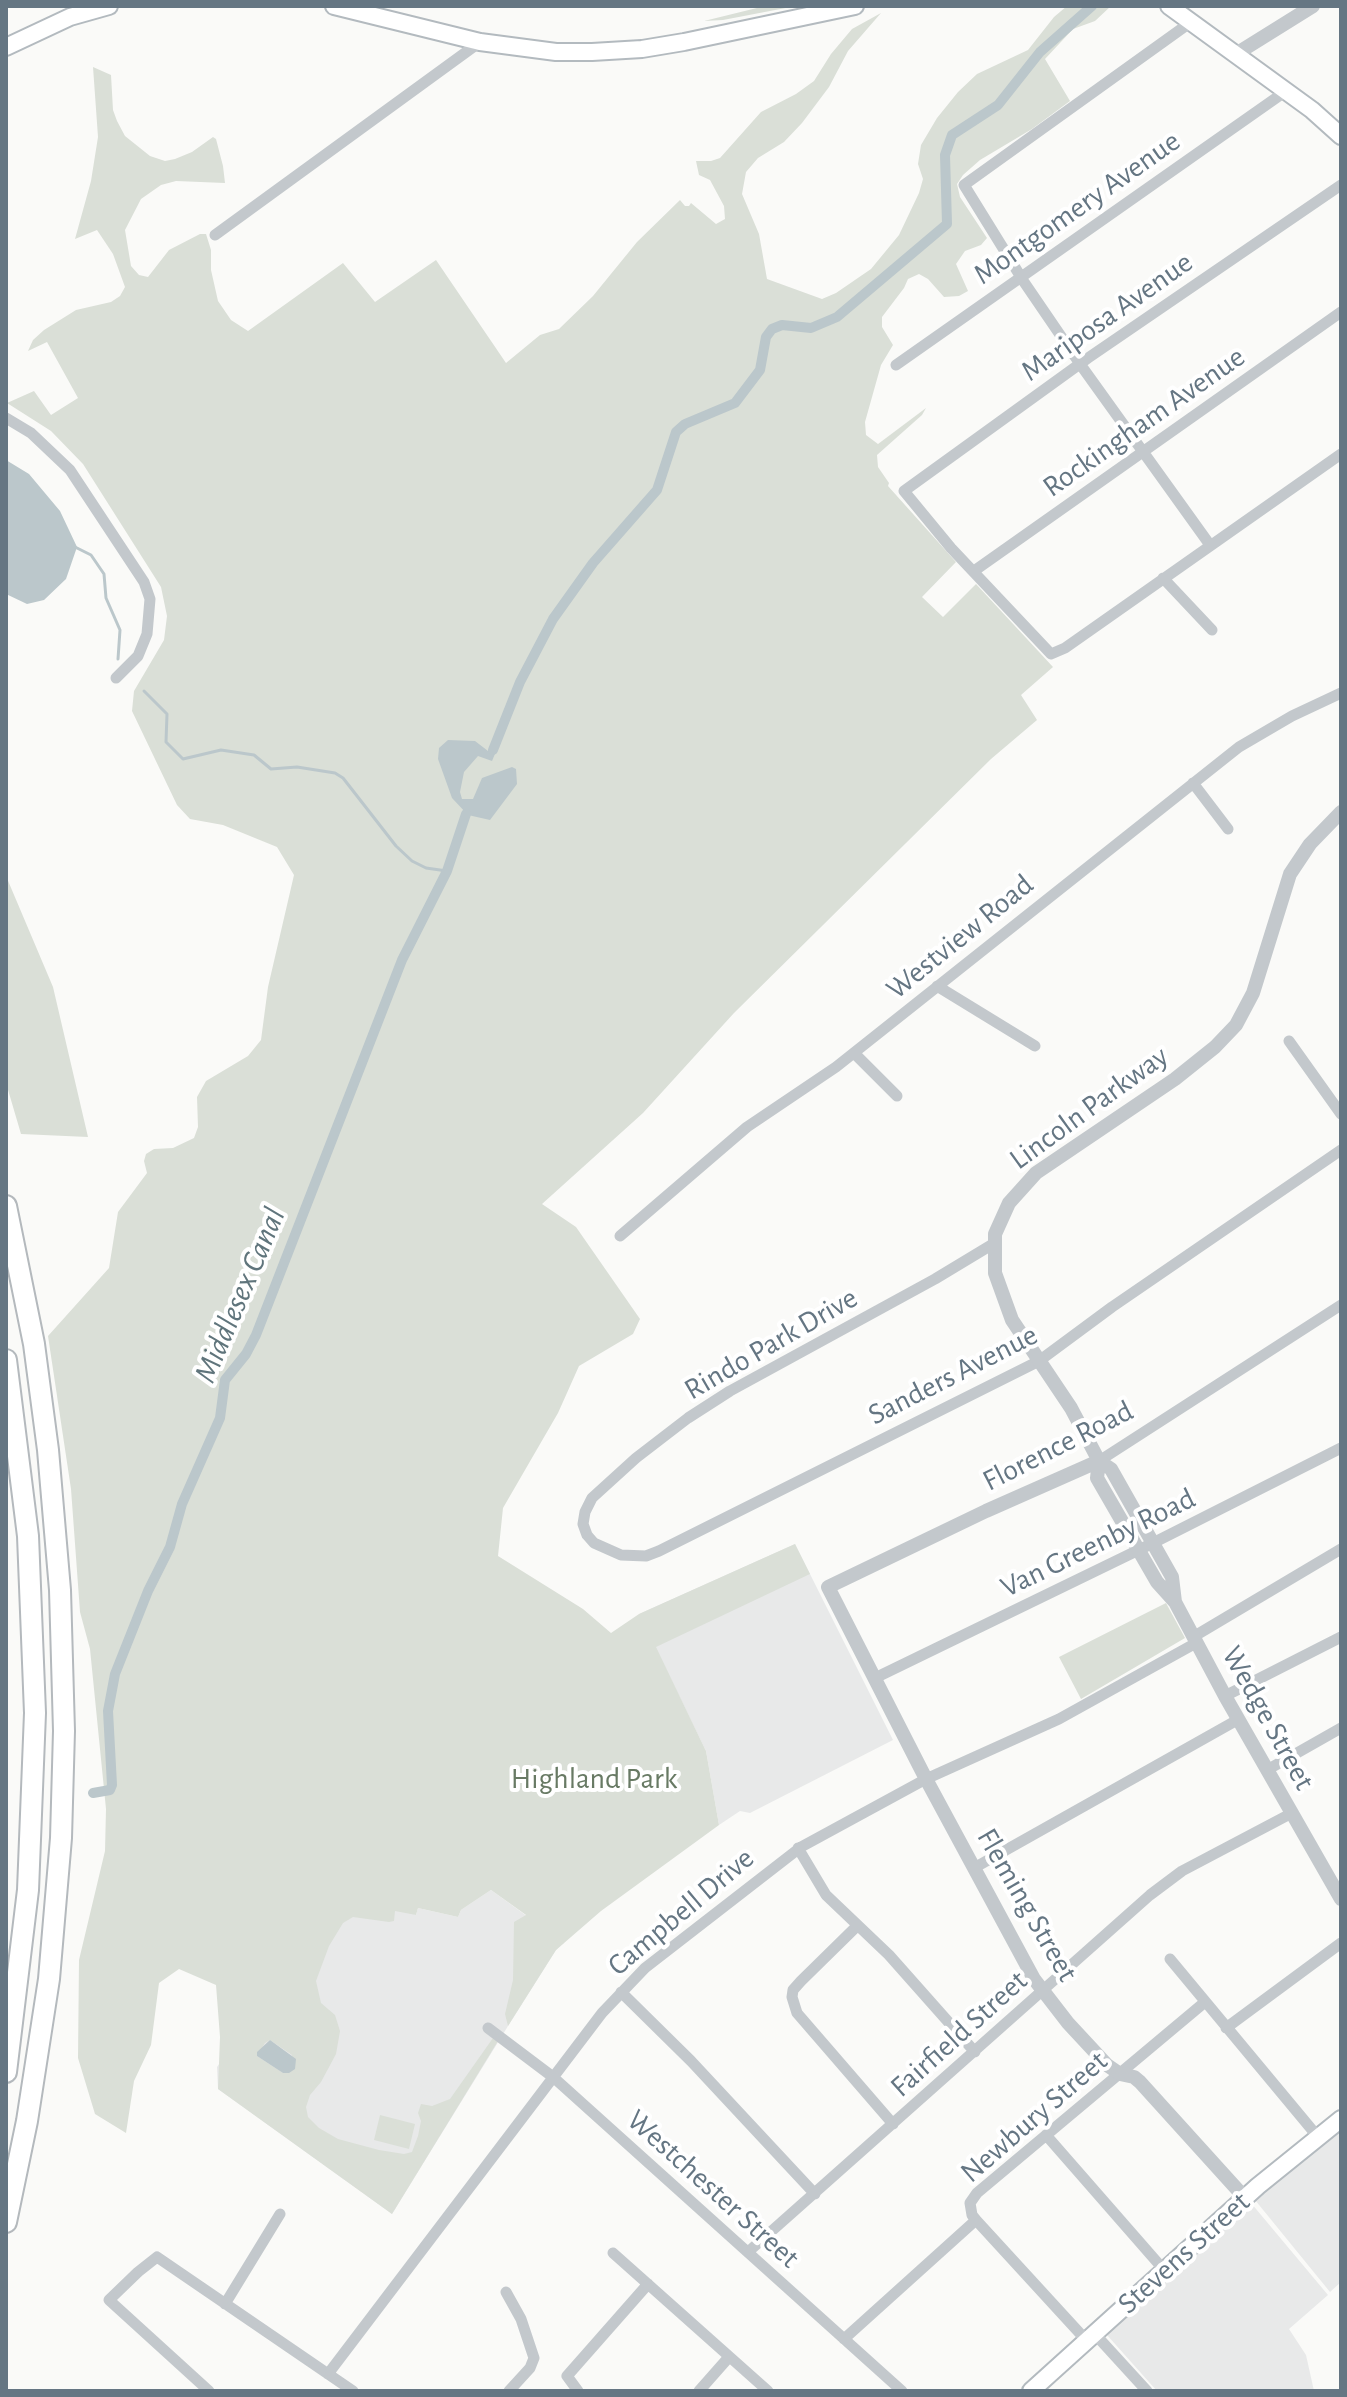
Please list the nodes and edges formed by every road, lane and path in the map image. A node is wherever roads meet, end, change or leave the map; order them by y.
1 (109, 6) edge
2 (334, 6) edge
3 (855, 6) edge
4 (1169, 6) edge
5 (1313, 6) edge
6 (1191, 22) junction
7 (480, 42) junction
8 (6, 47) edge
9 (1236, 54) junction
10 (1286, 91) junction
11 (1341, 136) edge
12 (1341, 185) edge
13 (215, 235) dead end
14 (1021, 277) junction
15 (1341, 312) edge
16 (1080, 364) junction
17 (896, 365) dead end
18 (6, 418) edge
19 (1142, 452) junction
20 (1341, 454) edge
21 (1210, 545) junction
22 (974, 571) junction
23 (1163, 578) junction
24 (1212, 630) dead end
25 (116, 678) dead end
26 (1341, 693) edge
27 (1193, 783) junction
28 (1341, 812) edge
29 (1228, 829) dead end
30 (937, 986) junction
31 (1289, 1041) dead end
32 (1035, 1046) dead end
33 (854, 1053) junction
34 (897, 1096) dead end
35 (1341, 1114) edge
36 (1341, 1150) edge
37 (6, 1206) edge
38 (620, 1236) dead end
39 (993, 1244) junction
40 (1341, 1305) edge
41 (6, 1360) edge
42 (1039, 1361) junction
43 (1341, 1448) edge
44 (1099, 1461) junction
45 (587, 1507) joint
46 (1146, 1547) junction
47 (1341, 1549) edge
48 (828, 1587) joint
49 (1341, 1637) edge
50 (1194, 1640) junction
51 (875, 1678) junction
52 (1225, 1696) junction
53 (1239, 1719) junction
54 (1341, 1728) edge
55 (1267, 1770) junction
56 (926, 1779) junction
57 (1292, 1813) junction
58 (798, 1848) junction
59 (974, 1868) junction
60 (1341, 1899) edge
61 (857, 1926) junction
62 (1341, 1943) edge
63 (1170, 1959) dead end
64 (21, 1960) junction
65 (1043, 1991) junction
66 (621, 1992) junction
67 (1205, 2002) junction
68 (6, 2027) edge
69 (488, 2028) dead end
70 (1226, 2028) junction
71 (975, 2052) junction
72 (6, 2072) edge
73 (1120, 2074) junction
74 (553, 2077) junction
75 (1341, 2119) edge
76 (893, 2124) junction
77 (1046, 2135) junction
78 (1318, 2137) junction
79 (815, 2194) junction
80 (1245, 2198) junction
81 (280, 2214) dead end
82 (976, 2220) junction
83 (6, 2222) edge
84 (748, 2252) junction
85 (613, 2253) dead end
86 (1164, 2270) junction
87 (648, 2284) junction
88 (506, 2292) dead end
89 (225, 2304) junction
90 (1090, 2337) junction
91 (844, 2339) junction
92 (729, 2357) junction
93 (328, 2374) junction
94 (209, 2391) edge
95 (353, 2391) edge
96 (509, 2391) edge
97 (578, 2391) edge
98 (699, 2391) edge
99 (768, 2391) edge
100 (902, 2391) edge
101 (1031, 2391) edge
102 (1147, 2391) edge

1 - 8 main road
2 - 7 main road
3 - 7 main road
4 - 6 main road
5 - 9 street
6 - 9 main road
6 - 14 street
7 - 13 street
9 - 10 main road
10 - 11 main road
10 - 14 street, Montgomery Avenue
12 - 16 street, Mariposa Avenue
14 - 16 street
14 - 17 street, Montgomery Avenue
15 - 19 street, Rockingham Avenue
16 - 19 street
16 - 22 street, Mariposa Avenue
18 - 25 street
19 - 21 street
19 - 22 street, Rockingham Avenue
20 - 21 street
21 - 23 street
22 - 23 street
23 - 24 street
26 - 27 street, Westview Road
27 - 29 street
27 - 30 street, Westview Road
28 - 39 street, Lincoln Parkway
30 - 32 street
30 - 33 street, Westview Road
31 - 35 street
33 - 34 street
33 - 38 street, Westview Road
36 - 42 street, Sanders Avenue
37 - 83 highway
39 - 42 street, Lincoln Parkway
39 - 45 street, Rindo Park Drive
40 - 44 street, Florence Road
41 - 64 highway
42 - 44 street, Lincoln Parkway
42 - 45 street, Sanders Avenue
43 - 46 street, Van Greenby Road
44 - 46 street, Lincoln Parkway
44 - 48 street, Florence Road
46 - 50 street, Wedge Street
46 - 51 street, Van Greenby Road
47 - 50 street, Campbell Drive
48 - 51 street, Fleming Street
49 - 52 street
50 - 52 street, Wedge Street
50 - 56 street, Campbell Drive
51 - 56 street, Fleming Street
52 - 53 street, Wedge Street
53 - 55 street, Wedge Street
53 - 59 street
54 - 55 street
55 - 57 street, Wedge Street
56 - 58 street, Campbell Drive
56 - 59 street, Fleming Street
57 - 60 street, Wedge Street
57 - 65 street, Fairfield Street
58 - 61 street
58 - 66 street, Campbell Drive
59 - 65 street, Fleming Street
61 - 71 street
61 - 76 street
62 - 70 street
63 - 67 street
64 - 68 highway
64 - 72 highway
65 - 71 street, Fairfield Street
65 - 73 street, Fleming Street
66 - 74 street, Campbell Drive
66 - 79 street
67 - 70 street
67 - 73 street, Newbury Street
69 - 74 street, Westchester Street
70 - 78 street
71 - 76 street, Fairfield Street
73 - 77 street, Newbury Street
73 - 80 street, Fleming Street
74 - 84 street, Westchester Street
74 - 93 street, Campbell Drive
75 - 78 main road, Stevens Street
76 - 79 street, Fairfield Street
77 - 82 street, Newbury Street
77 - 86 street
78 - 80 main road, Stevens Street
79 - 84 street, Fairfield Street
80 - 86 main road, Stevens Street
81 - 89 street
82 - 90 street
82 - 91 street, Newbury Street
84 - 91 street, Westchester Street
85 - 87 street
86 - 90 main road, Stevens Street
87 - 92 street
87 - 97 street
88 - 96 street
89 - 93 street
89 - 94 street
90 - 101 main road, Stevens Street
90 - 102 street
91 - 100 street, Westchester Street
92 - 98 street
92 - 99 street
93 - 95 street

